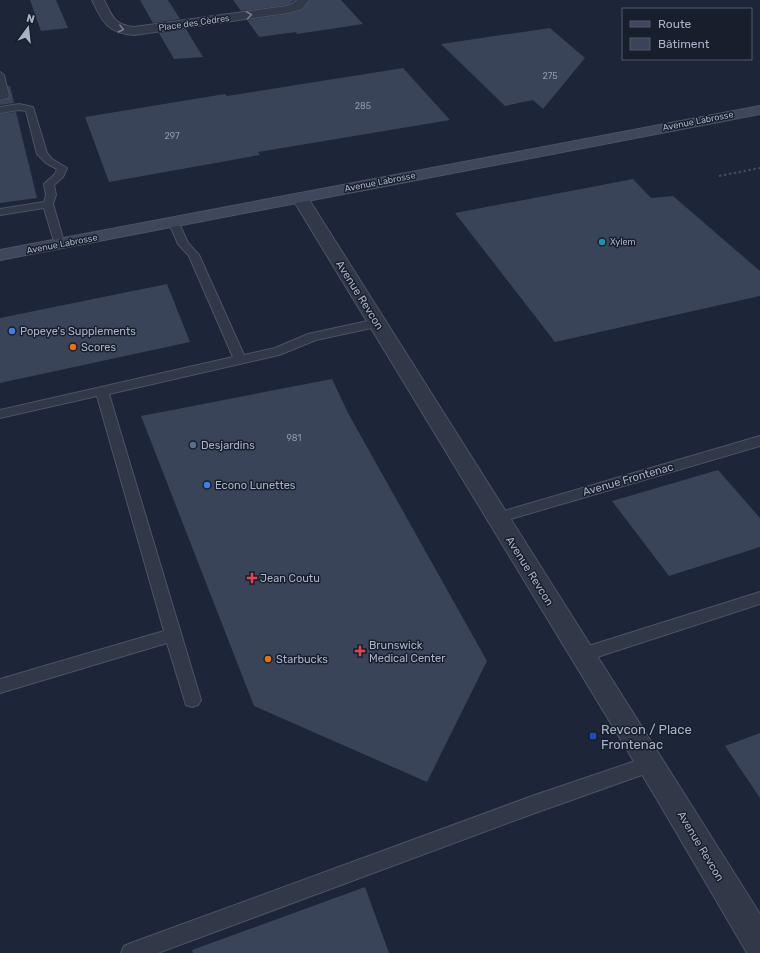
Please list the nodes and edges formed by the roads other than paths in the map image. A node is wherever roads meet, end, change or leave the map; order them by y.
1 (98, 0) edge
2 (303, 0) edge
3 (0, 75) edge
4 (0, 97) edge
5 (0, 110) edge
6 (760, 110) edge
7 (300, 198) junction
8 (48, 204) junction
9 (0, 212) edge
10 (174, 223) junction
11 (60, 244) junction
12 (0, 256) edge
13 (377, 323) junction
14 (240, 359) junction
15 (102, 391) junction
16 (0, 414) edge
17 (760, 441) edge
18 (497, 518) junction
19 (760, 598) edge
20 (173, 635) junction
21 (582, 655) junction
22 (0, 686) edge
23 (192, 700) dead end
24 (650, 764) junction
25 (760, 944) edge
26 (131, 953) edge

1 -> 2 street, Place des Cèdres
3 - 4 lane
5 - 8 lane
6 - 7 street, Avenue Labrosse
7 - 10 street, Avenue Labrosse
7 - 13 street, Avenue Revcon
8 - 9 lane
8 - 11 lane
10 - 11 street, Avenue Labrosse
10 - 14 lane
11 - 12 street, Avenue Labrosse
13 - 14 lane
13 - 18 street, Avenue Revcon
14 - 15 lane
15 - 16 lane
15 - 20 lane
17 - 18 lane, Avenue Frontenac
18 - 21 street, Avenue Revcon
19 - 21 lane
20 - 22 lane
20 - 23 lane
21 - 24 street, Avenue Revcon
24 - 25 street, Avenue Revcon
24 - 26 lane

